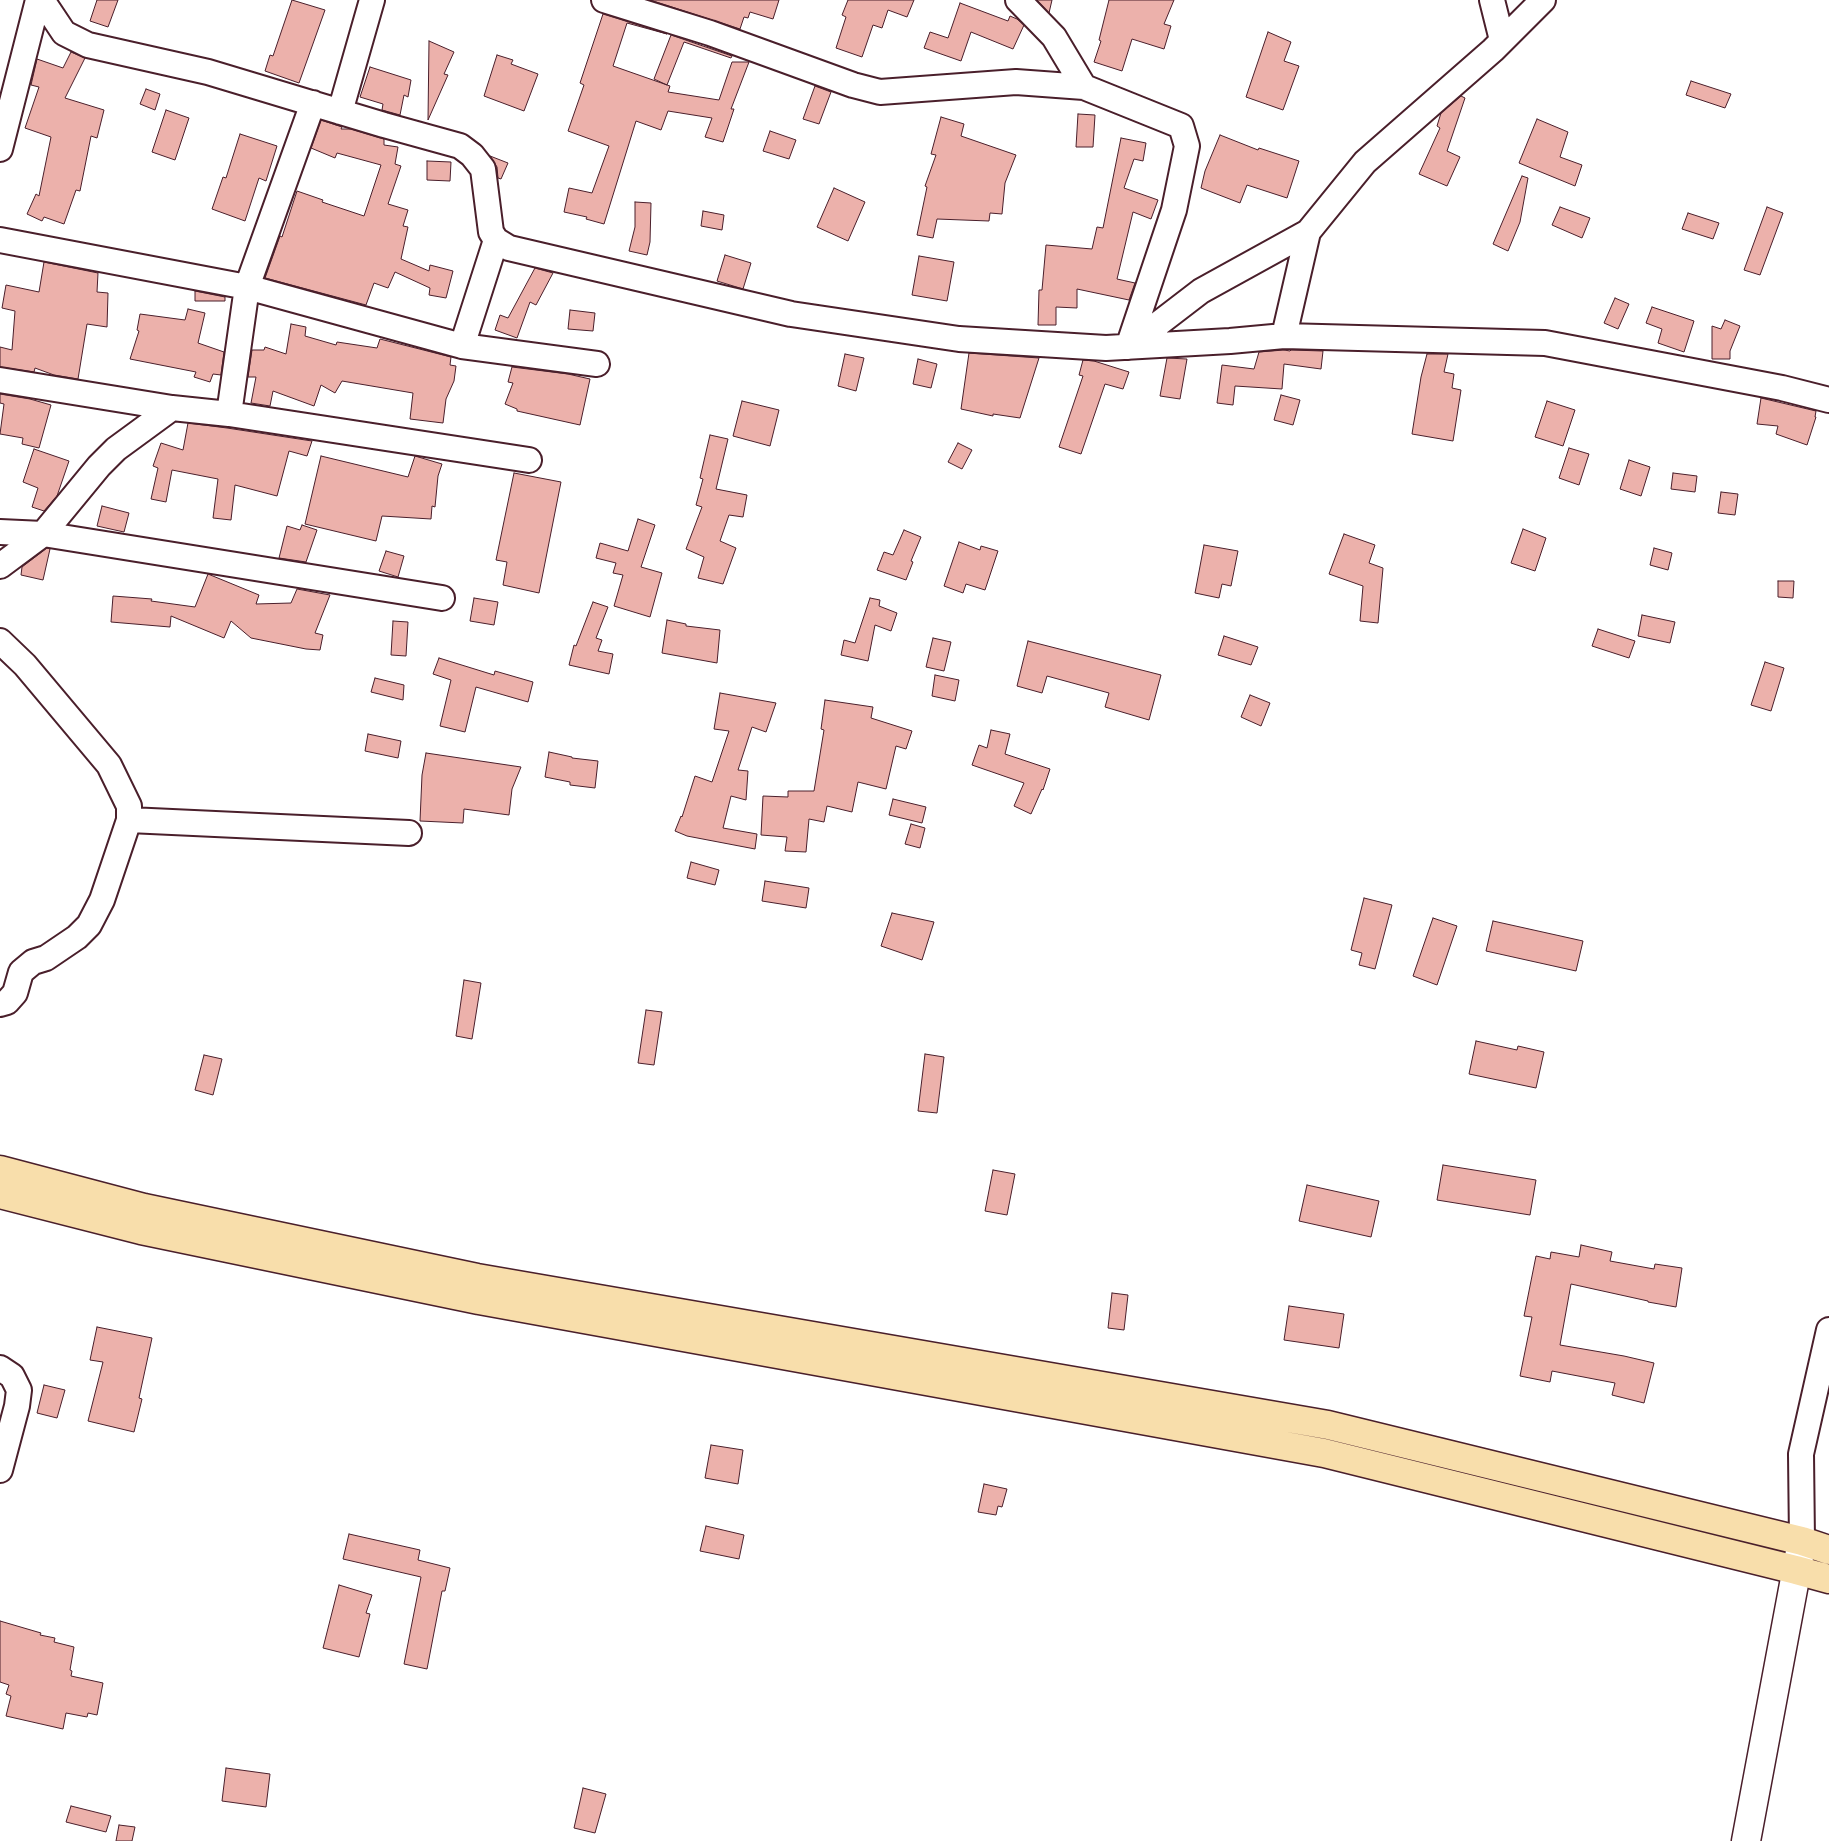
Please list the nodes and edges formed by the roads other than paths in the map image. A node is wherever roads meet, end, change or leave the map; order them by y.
1 (40, 0) edge
2 (372, 0) edge
3 (604, 0) edge
4 (1018, 0) edge
5 (1492, 0) edge
6 (1543, 0) edge
7 (1502, 40) junction
8 (1084, 87) junction
9 (313, 103) junction
10 (340, 112) junction
11 (0, 149) edge
12 (1308, 232) junction
13 (0, 240) edge
14 (496, 240) junction
15 (247, 287) junction
16 (1284, 336) junction
17 (462, 346) junction
18 (1128, 347) junction
19 (597, 364) dead end
20 (0, 380) edge
21 (1829, 400) edge
22 (172, 408) junction
23 (229, 414) junction
24 (529, 460) dead end
25 (0, 532) edge
26 (44, 534) junction
27 (0, 566) edge
28 (442, 598) dead end
29 (0, 641) edge
30 (129, 820) junction
31 (409, 833) dead end
32 (0, 1004) edge
33 (0, 1170) edge
34 (0, 1194) edge
35 (1829, 1330) edge
36 (0, 1368) edge
37 (0, 1470) edge
38 (1802, 1542) junction
39 (1829, 1550) edge
40 (1796, 1570) junction
41 (1829, 1579) edge
42 (1746, 1841) edge

1 - 9 street
1 - 11 street
2 - 10 street
3 - 8 street
4 - 8 street
5 - 7 street
6 - 7 street
7 - 12 street
8 - 18 street
9 - 10 street
9 - 15 street
10 - 14 street
12 - 16 street
12 - 18 street
13 - 15 street
14 - 17 street
14 - 18 street
15 - 17 street
15 - 23 street
16 - 18 street
16 - 21 street
17 - 19 street
20 - 22 street
22 - 23 street
22 - 26 street
23 - 24 street
25 - 26 street
26 - 27 street
26 - 28 street
29 - 30 street
30 - 31 street
30 - 32 street
33 - 38 main road
34 - 40 main road
35 - 38 street
36 - 37 street
38 - 39 main road
38 - 40 street
40 - 41 main road
40 - 42 street

